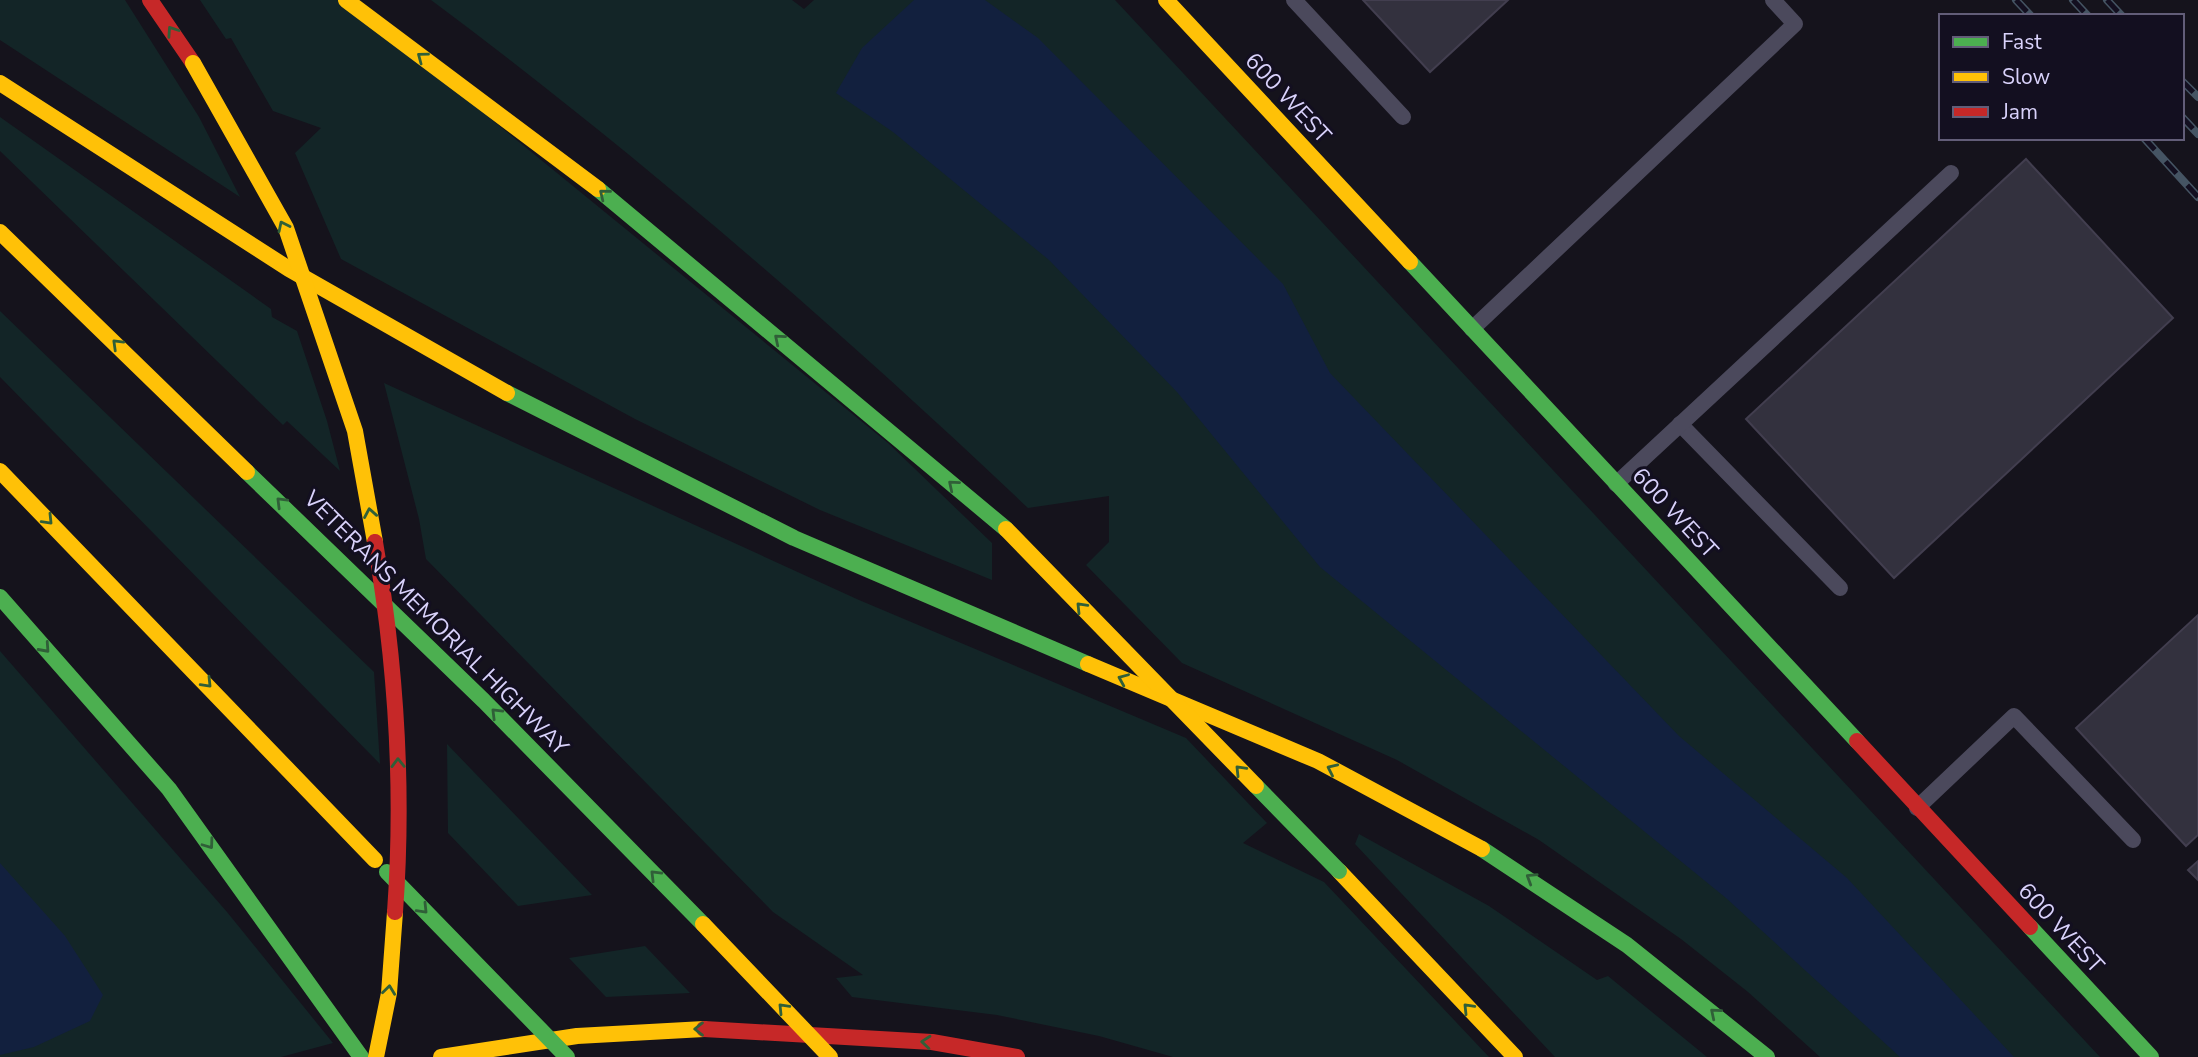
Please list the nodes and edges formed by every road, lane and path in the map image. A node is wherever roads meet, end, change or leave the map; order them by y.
1 (150, 0) edge
2 (346, 0) edge
3 (1166, 0) edge
4 (1294, 0) edge
5 (1773, 0) edge
6 (0, 83) edge
7 (1403, 117) dead end
8 (1951, 173) dead end
9 (0, 232) edge
10 (1472, 328) junction
11 (1680, 424) junction
12 (0, 471) edge
13 (1616, 484) junction
14 (1840, 588) dead end
15 (0, 597) edge
16 (1917, 808) junction
17 (2133, 840) dead end
18 (362, 1057) edge
19 (376, 1057) edge
20 (441, 1057) edge
21 (567, 1057) edge
22 (830, 1057) edge
23 (1017, 1057) edge
24 (1515, 1057) edge
25 (1767, 1057) edge
26 (2151, 1057) edge

19 -> 1 main road, bridge
24 -> 2 main road, bridge
3 - 10 main road, 600 WEST
4 - 7 lane
5 - 10 lane
25 -> 6 main road
8 - 11 lane
22 -> 9 main road, VETERANS MEMORIAL HIGHWAY, bridge
10 - 13 main road, 600 WEST
11 - 13 lane
11 - 14 lane
12 -> 21 main road, bridge
13 - 16 main road, 600 WEST
15 -> 18 main road
16 - 17 lane
16 - 26 main road, 600 WEST
23 -> 20 main road

